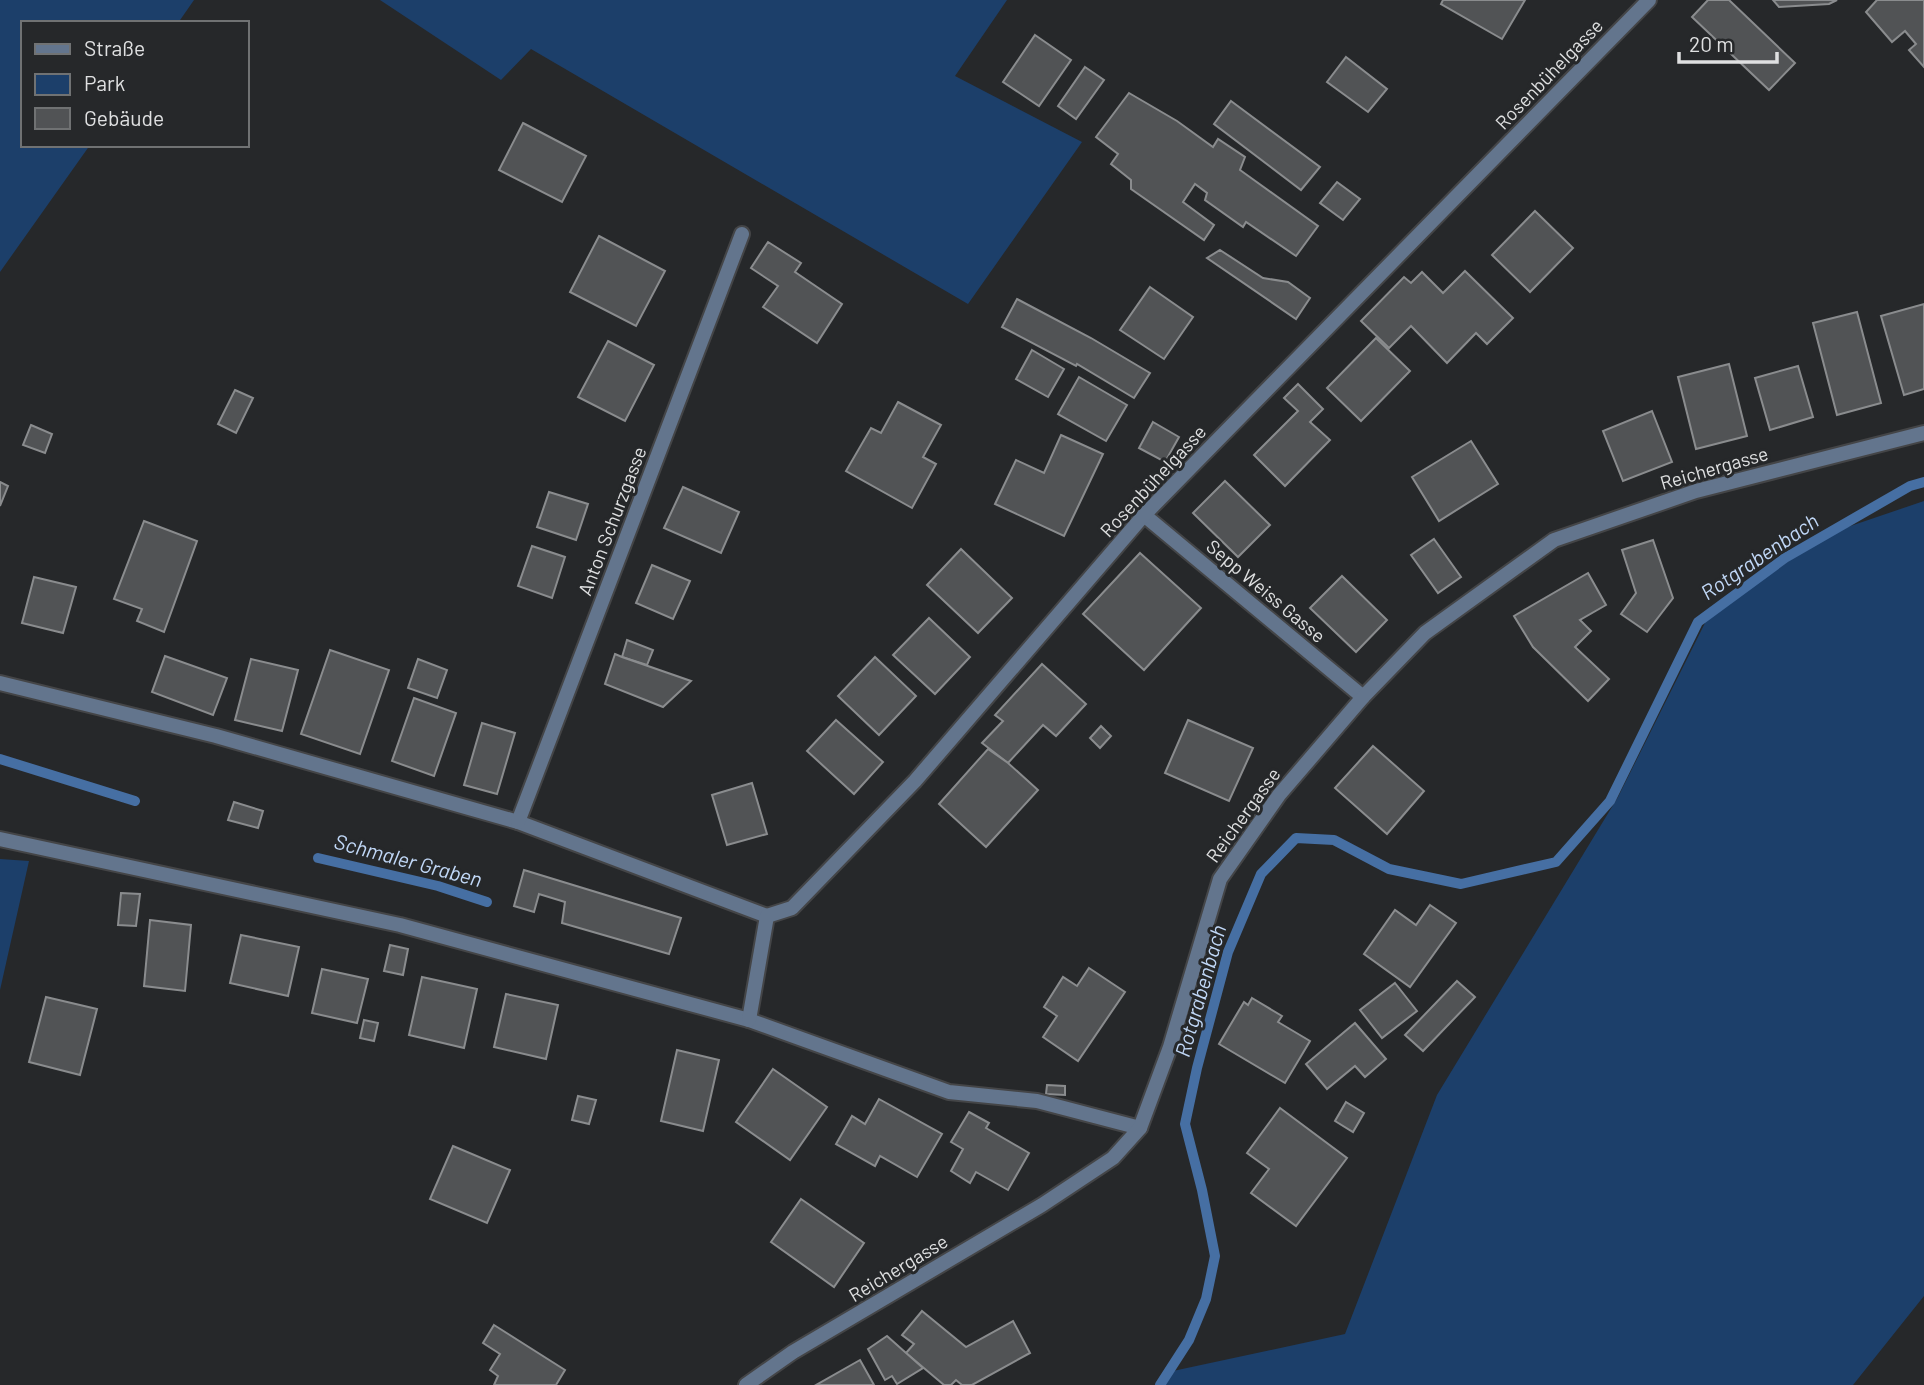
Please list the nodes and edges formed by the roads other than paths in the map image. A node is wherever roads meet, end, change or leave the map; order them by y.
1 (1648, 0) edge
2 (742, 234) dead end
3 (1924, 433) edge
4 (1144, 515) junction
5 (0, 683) edge
6 (1363, 697) junction
7 (518, 822) junction
8 (0, 839) edge
9 (767, 916) junction
10 (749, 1020) junction
11 (1140, 1128) junction
12 (746, 1385) edge

1 - 4 street, Rosenbühelgasse
2 - 7 street, Anton Schurzgasse
3 - 6 street, Reichergasse
4 - 6 street, Sepp Weiss Gasse
4 - 9 street, Rosenbühelgasse
5 - 7 street
6 - 11 street, Reichergasse
7 - 9 street
8 - 10 street
9 - 10 street
10 - 11 street
11 - 12 street, Reichergasse

